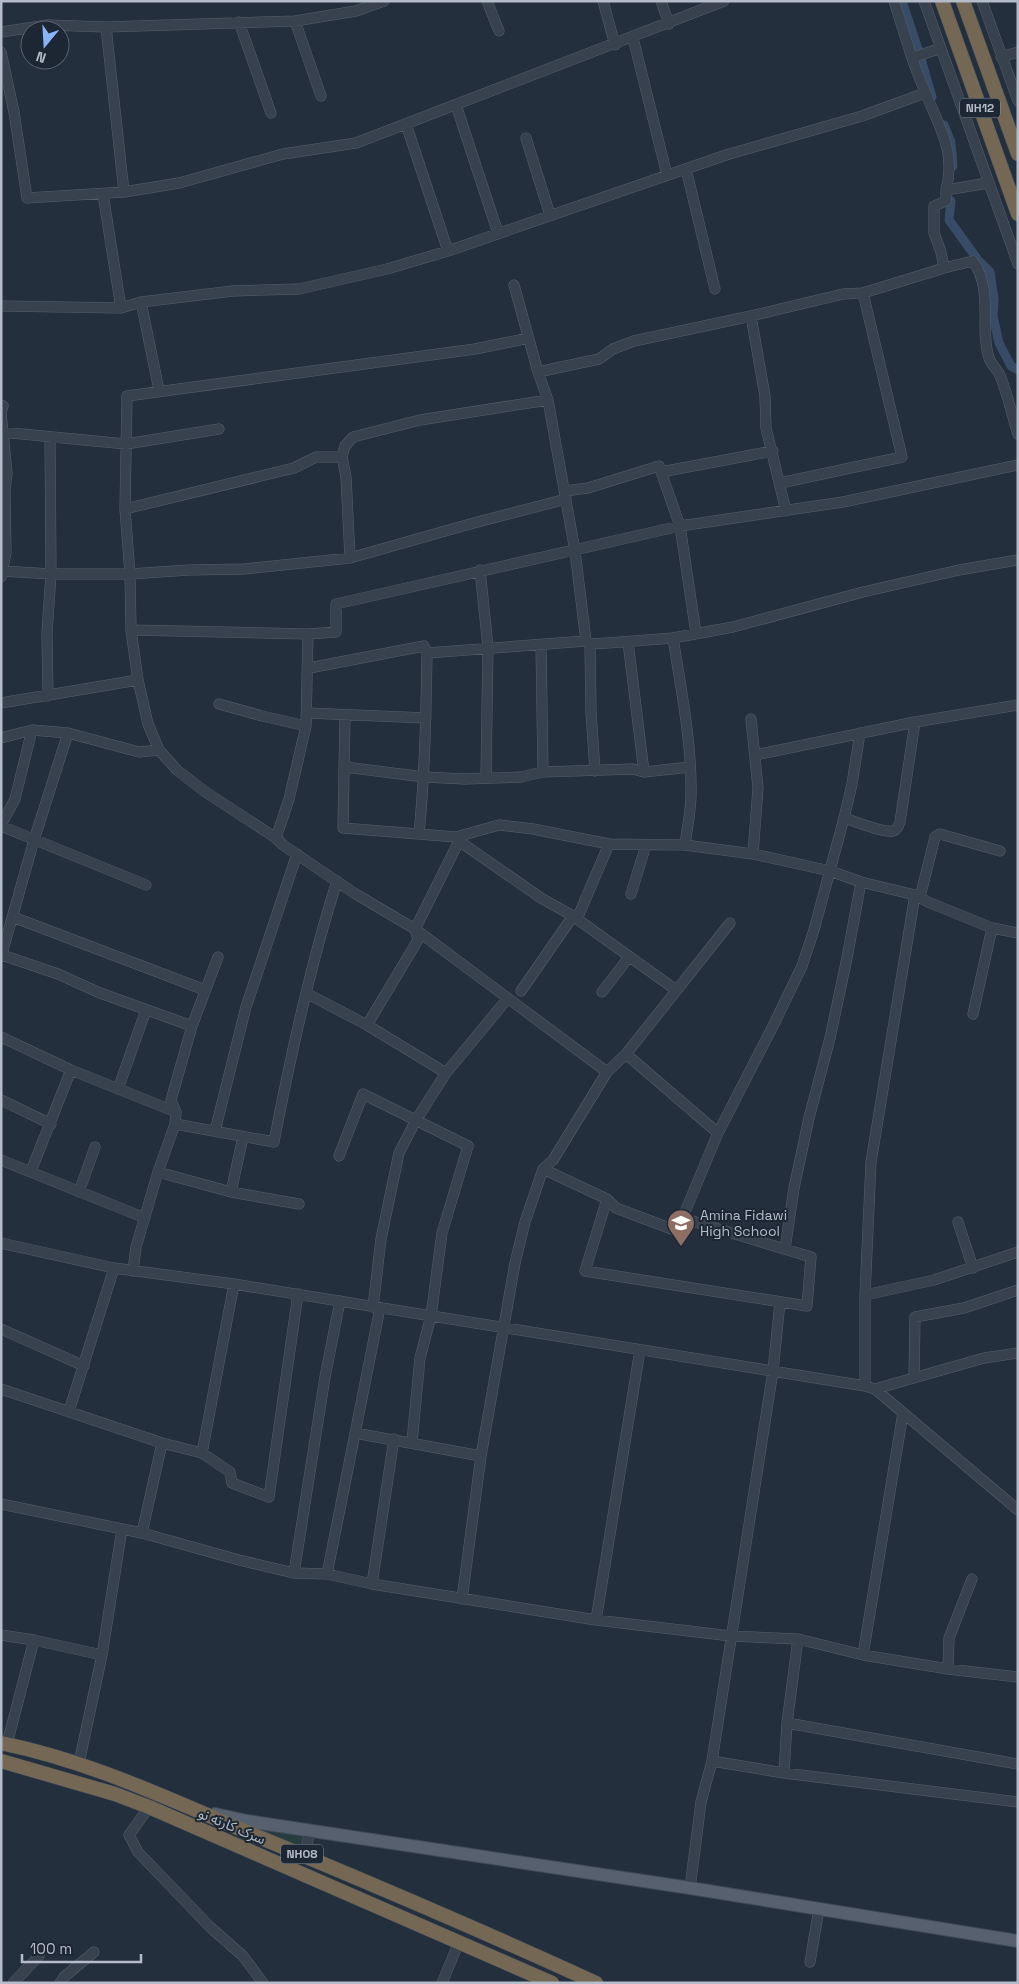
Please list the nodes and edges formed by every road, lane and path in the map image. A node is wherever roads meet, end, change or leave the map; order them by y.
1 (384, 1) edge
2 (487, 1) edge
3 (603, 1) edge
4 (661, 1) edge
5 (724, 1) edge
6 (894, 1) edge
7 (924, 1) edge
8 (942, 1) edge
9 (963, 1) edge
10 (982, 1) edge
11 (704, 5) edge
12 (295, 21) junction
13 (239, 22) junction
14 (669, 24) junction
15 (106, 28) junction
16 (499, 30) dead end
17 (1, 32) edge
18 (632, 38) junction
19 (615, 44) junction
20 (941, 48) junction
21 (1, 52) edge
22 (1018, 52) edge
23 (918, 55) junction
24 (1002, 57) junction
25 (925, 93) junction
26 (321, 96) dead end
27 (1018, 101) edge
28 (456, 105) junction
29 (271, 113) dead end
30 (406, 124) junction
31 (526, 138) dead end
32 (1018, 154) edge
33 (686, 169) junction
34 (667, 175) junction
35 (988, 183) junction
36 (946, 190) junction
37 (124, 192) junction
38 (103, 194) junction
39 (1018, 214) edge
40 (550, 215) junction
41 (498, 234) junction
42 (448, 251) junction
43 (1018, 264) edge
44 (944, 268) junction
45 (514, 286) dead end
46 (715, 288) dead end
47 (863, 293) junction
48 (141, 302) junction
49 (1, 306) edge
50 (122, 308) junction
51 (751, 316) junction
52 (529, 338) junction
53 (538, 372) junction
54 (159, 390) junction
55 (548, 400) junction
56 (1, 405) edge
57 (219, 429) dead end
58 (3, 432) edge
59 (1018, 434) edge
60 (50, 437) junction
61 (126, 444) junction
62 (773, 451) junction
63 (342, 457) junction
64 (1018, 465) edge
65 (662, 472) junction
66 (780, 483) junction
67 (3, 491) edge
68 (566, 495) junction
69 (125, 509) junction
70 (786, 511) junction
71 (680, 526) junction
72 (575, 551) junction
73 (350, 558) junction
74 (1018, 560) edge
75 (480, 570) junction
76 (2, 571) edge
77 (51, 574) junction
78 (130, 574) junction
79 (1, 577) edge
80 (131, 630) junction
81 (696, 633) junction
82 (308, 634) junction
83 (674, 638) junction
84 (588, 642) junction
85 (628, 642) junction
86 (541, 644) junction
87 (488, 647) junction
88 (427, 652) junction
89 (308, 668) junction
90 (138, 680) junction
91 (48, 696) junction
92 (1, 703) edge
93 (219, 704) dead end
94 (1018, 704) edge
95 (307, 713) junction
96 (345, 715) junction
97 (426, 718) junction
98 (751, 719) dead end
99 (915, 722) junction
100 (306, 726) junction
101 (32, 730) junction
102 (68, 733) junction
103 (860, 734) junction
104 (1, 738) edge
105 (159, 750) junction
106 (755, 755) junction
107 (345, 767) junction
108 (690, 768) junction
109 (595, 771) junction
110 (543, 772) junction
111 (644, 772) junction
112 (424, 777) junction
113 (486, 777) junction
114 (844, 818) junction
115 (1, 826) edge
116 (419, 834) junction
117 (276, 838) junction
118 (458, 839) junction
119 (34, 840) junction
120 (609, 844) junction
121 (646, 845) junction
122 (686, 845) junction
123 (1000, 850) dead end
124 (297, 854) junction
125 (753, 854) junction
126 (830, 870) junction
127 (337, 880) junction
128 (861, 882) junction
129 (146, 885) dead end
130 (631, 894) dead end
131 (917, 896) junction
132 (13, 917) junction
133 (575, 918) junction
134 (730, 923) dead end
135 (992, 928) junction
136 (415, 929) junction
137 (1018, 933) edge
138 (2, 956) edge
139 (218, 956) dead end
140 (629, 957) junction
141 (205, 990) junction
142 (676, 990) junction
143 (521, 991) dead end
144 (602, 992) dead end
145 (306, 993) junction
146 (508, 998) junction
147 (146, 1010) junction
148 (973, 1014) dead end
149 (368, 1025) junction
150 (192, 1026) junction
151 (1, 1037) edge
152 (626, 1054) junction
153 (71, 1070) junction
154 (607, 1072) junction
155 (446, 1073) junction
156 (118, 1089) junction
157 (1, 1100) edge
158 (176, 1112) junction
159 (416, 1120) junction
160 (51, 1124) junction
161 (175, 1124) junction
162 (214, 1131) junction
163 (718, 1133) junction
164 (243, 1137) junction
165 (95, 1147) dead end
166 (339, 1156) dead end
167 (1, 1160) edge
168 (543, 1169) junction
169 (32, 1171) junction
170 (158, 1172) junction
171 (79, 1192) junction
172 (231, 1192) junction
173 (607, 1199) junction
174 (299, 1204) dead end
175 (145, 1218) junction
176 (682, 1218) junction
177 (958, 1222) dead end
178 (1, 1243) edge
179 (785, 1249) junction
180 (1018, 1252) edge
181 (114, 1268) junction
182 (972, 1268) junction
183 (133, 1271) junction
184 (234, 1284) junction
185 (1018, 1290) edge
186 (298, 1294) junction
187 (865, 1295) junction
188 (340, 1301) junction
189 (780, 1302) junction
190 (376, 1307) junction
191 (431, 1316) junction
192 (504, 1327) junction
193 (1, 1329) edge
194 (640, 1350) junction
195 (1018, 1353) edge
196 (84, 1366) junction
197 (773, 1370) junction
198 (914, 1377) junction
199 (870, 1388) junction
200 (1, 1389) edge
201 (69, 1411) junction
202 (903, 1413) junction
203 (355, 1433) junction
204 (394, 1439) junction
205 (412, 1442) junction
206 (162, 1443) junction
207 (202, 1453) junction
208 (481, 1456) junction
209 (1, 1504) edge
210 (1018, 1510) edge
211 (122, 1529) junction
212 (142, 1533) junction
213 (294, 1573) junction
214 (327, 1574) junction
215 (972, 1579) dead end
216 (372, 1584) junction
217 (462, 1599) junction
218 (596, 1620) junction
219 (1, 1635) edge
220 (731, 1636) junction
221 (798, 1639) junction
222 (34, 1640) junction
223 (102, 1655) junction
224 (863, 1655) junction
225 (948, 1669) junction
226 (1018, 1678) edge
227 (787, 1723) junction
228 (4, 1743) edge
229 (1, 1761) edge
230 (712, 1761) junction
231 (79, 1763) junction
232 (1018, 1764) edge
233 (784, 1774) junction
234 (1018, 1802) edge
235 (149, 1807) junction
236 (195, 1810) junction
237 (310, 1830) junction
238 (250, 1833) junction
239 (247, 1851) junction
240 (305, 1855) junction
241 (690, 1888) junction
242 (819, 1909) junction
243 (1018, 1941) edge
244 (458, 1942) junction
245 (94, 1952) dead end
246 (39, 1956) dead end
247 (810, 1962) dead end
248 (13, 1983) edge
249 (60, 1983) edge
250 (263, 1983) edge
251 (442, 1983) edge
252 (552, 1983) edge
253 (596, 1983) edge

1 - 12 street
2 - 16 street
3 - 19 street
4 - 14 street
5 - 11 street
6 - 23 street
7 - 20 street
8 - 39 highway, NH12
9 - 32 highway, NH12
10 - 24 street
11 - 14 street
12 - 13 street
12 - 26 street
13 - 15 street
13 - 29 street
14 - 18 street
15 - 17 street
15 - 37 street
18 - 19 street
18 - 34 street
19 - 28 street
20 - 23 street
20 - 35 street
21 - 38 street
22 - 24 street
23 - 25 street
24 - 27 street
25 - 33 street
25 - 36 street
28 - 30 street
28 - 41 street
30 - 37 street
30 - 42 street
31 - 40 street
33 - 34 street
33 - 46 street
34 - 40 street
35 - 36 street
35 - 43 street
36 - 44 street
37 - 38 street
38 - 50 street
40 - 41 street
41 - 42 street
42 - 48 street
44 - 47 street
44 - 59 street
45 - 52 street
47 - 51 street
47 - 66 street
48 - 50 street
48 - 54 street
49 - 50 street
51 - 53 street
51 - 62 street
52 - 53 street
52 - 54 street
53 - 55 street
54 - 61 street
55 - 63 street
55 - 68 street
56 - 58 street
57 - 61 street
58 - 60 street
58 - 67 street
60 - 61 street
60 - 77 street
61 - 69 street
62 - 65 street
62 - 66 street
63 - 69 street
63 - 73 street
64 - 70 street
65 - 68 street
65 - 71 street
66 - 70 street
67 - 76 street
68 - 72 street
68 - 73 street
69 - 78 street
70 - 71 street
71 - 72 street
71 - 81 street
72 - 75 street
72 - 84 street
73 - 78 street
74 - 81 street
75 - 82 street
75 - 87 street
76 - 77 street
76 - 79 street
77 - 78 street
77 - 91 street
78 - 80 street
80 - 82 street
80 - 90 street
81 - 83 street
82 - 89 street
83 - 85 street
83 - 108 street
84 - 85 street
84 - 86 street
84 - 109 street
85 - 111 street
86 - 87 street
86 - 110 street
87 - 88 street
87 - 113 street
88 - 89 street
88 - 97 street
89 - 95 street
90 - 91 street
90 - 105 street
91 - 92 street
93 - 100 street
94 - 99 street
95 - 96 street
95 - 100 street
96 - 97 street
96 - 107 street
97 - 112 street
98 - 106 street
99 - 103 street
99 - 114 street
100 - 117 street
101 - 102 street
101 - 104 street
101 - 115 street
102 - 105 street
102 - 119 street
103 - 106 street
103 - 114 street
105 - 117 street
106 - 125 street
107 - 112 street
107 - 116 street
108 - 111 street
108 - 122 street
109 - 110 street
109 - 111 street
110 - 113 street
112 - 113 street
112 - 116 street
114 - 126 street
115 - 119 street
116 - 118 street
117 - 124 street
118 - 120 street
118 - 133 street
118 - 136 street
119 - 129 street
119 - 132 street
120 - 121 street
120 - 133 street
121 - 122 street
121 - 130 street
122 - 125 street
123 - 131 street
124 - 127 street
124 - 162 street
125 - 126 street
126 - 128 street
126 - 163 street
127 - 136 street
127 - 145 street
128 - 131 street
128 - 179 street
131 - 135 street
131 - 187 street
132 - 138 street
132 - 141 street
133 - 140 street
133 - 143 street
134 - 142 street
135 - 137 street
135 - 148 street
136 - 146 street
136 - 149 street
138 - 147 street
139 - 141 street
140 - 142 street
140 - 144 street
141 - 150 street
142 - 152 street
145 - 149 street
145 - 164 street
146 - 154 street
146 - 155 street
147 - 150 street
147 - 156 street
149 - 155 street
150 - 158 street
151 - 153 street
152 - 154 street
152 - 163 street
153 - 156 street
153 - 160 street
154 - 168 street
155 - 159 street
156 - 158 street
157 - 160 street
158 - 161 street
159 - 166 street
159 - 190 street
159 - 191 street
160 - 169 street
161 - 162 street
161 - 170 street
162 - 164 street
163 - 176 street
164 - 172 street
165 - 171 street
167 - 169 street
168 - 173 street
168 - 192 street
169 - 171 street
170 - 172 street
170 - 175 street
171 - 175 street
172 - 174 street
173 - 176 street
173 - 189 street
175 - 183 street
176 - 179 street
177 - 182 street
178 - 181 street
179 - 189 street
180 - 182 street
181 - 183 street
181 - 196 street
182 - 187 street
183 - 184 street
184 - 186 street
184 - 207 street
185 - 198 street
186 - 188 street
186 - 207 street
187 - 199 street
188 - 190 street
188 - 213 street
189 - 197 street
190 - 191 street
190 - 203 street
191 - 192 street
191 - 205 street
192 - 194 street
192 - 208 street
193 - 196 street
194 - 197 street
194 - 218 street
195 - 198 street
196 - 201 street
197 - 199 street
197 - 220 street
198 - 199 street
199 - 202 street
200 - 201 street
201 - 206 street
202 - 210 street
202 - 224 street
203 - 204 street
203 - 214 street
204 - 205 street
204 - 216 street
205 - 208 street
206 - 207 street
206 - 212 street
208 - 217 street
209 - 211 street
211 - 212 street
211 - 223 street
212 - 213 street
213 - 214 street
214 - 216 street
215 - 225 street
216 - 217 street
217 - 218 street
218 - 220 street
219 - 222 street
220 - 221 street
220 - 230 street
221 - 224 street
221 - 227 street
222 - 223 street
222 - 228 street
223 - 231 street
224 - 225 street
225 - 226 street
227 - 232 street
227 - 233 street
228 - 231 highway, سرک کارته نو / NH08
229 - 235 highway, سرک کارته نو / NH08
230 - 233 street
230 - 241 street
231 - 236 highway, سرک کارته نو / NH08
233 - 234 street
235 - 239 highway, سرک کارته نو / NH08
235 - 250 street
236 - 237 main road
236 - 238 highway, سرک کارته نو / NH08
237 - 240 street
237 - 241 main road
238 - 239 highway
238 - 240 highway, سرک کارته نو / NH08
239 - 244 highway, سرک کارته نو / NH08
240 - 253 highway, سرک کارته نو / NH08
241 - 242 main road
242 - 243 main road
242 - 247 street
244 - 251 street
244 - 252 highway, سرک کارته نو / NH08
245 - 249 street
246 - 248 street

